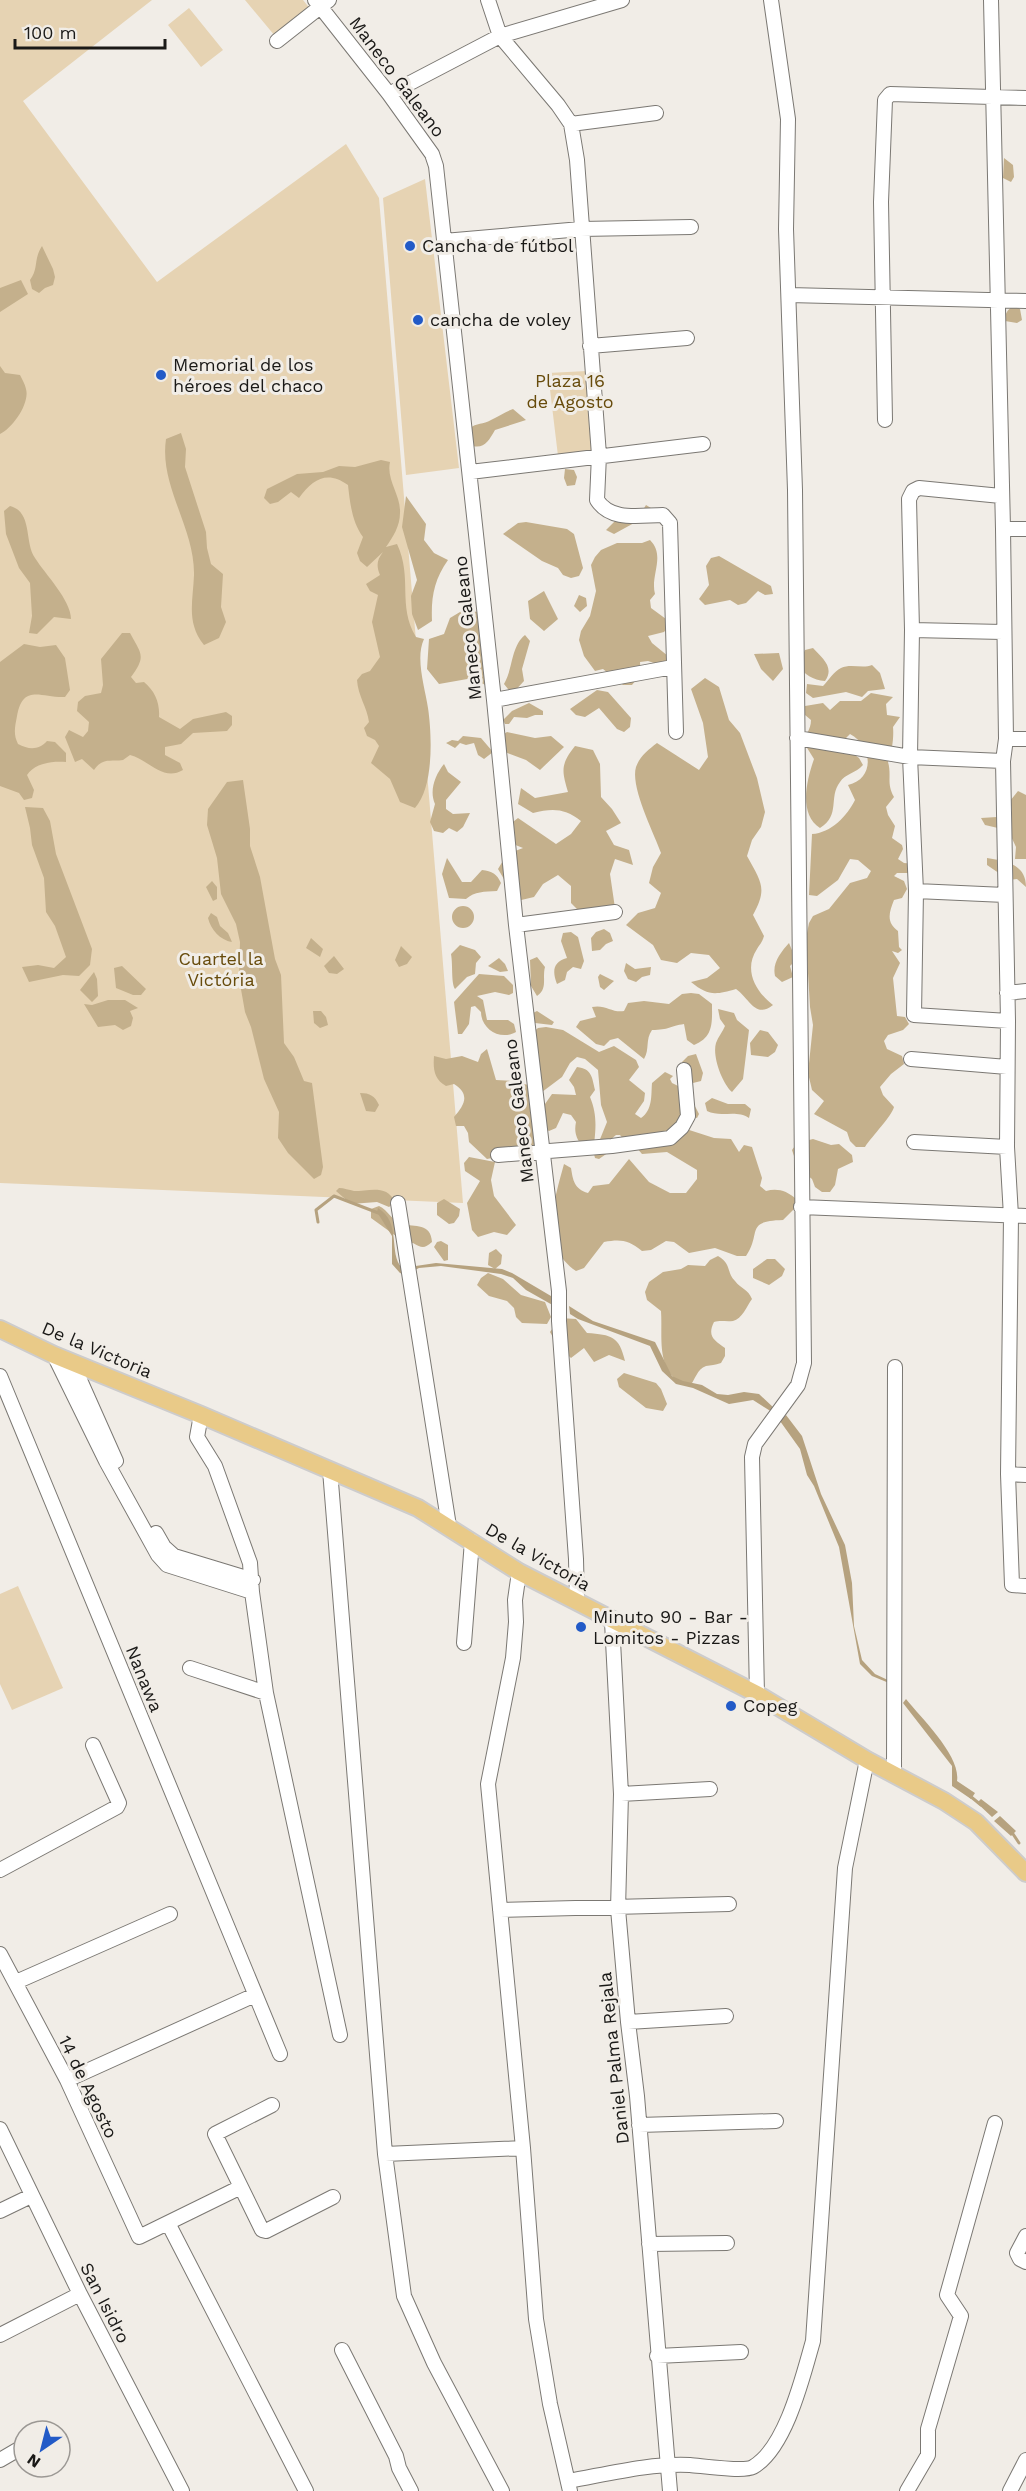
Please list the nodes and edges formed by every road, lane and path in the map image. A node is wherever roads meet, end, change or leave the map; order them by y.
1 (488, 0) edge
2 (622, 0) edge
3 (771, 0) edge
4 (991, 0) edge
5 (321, 2) edge
6 (500, 36) junction
7 (277, 41) dead end
8 (389, 94) junction
9 (993, 97) junction
10 (1026, 98) edge
11 (656, 113) dead end
12 (571, 124) junction
13 (691, 227) dead end
14 (580, 229) junction
15 (444, 241) junction
16 (789, 295) junction
17 (882, 298) junction
18 (998, 301) junction
19 (1026, 301) edge
20 (687, 338) dead end
21 (590, 346) junction
22 (885, 420) dead end
23 (703, 444) dead end
24 (599, 455) junction
25 (470, 472) junction
26 (1001, 496) junction
27 (1003, 530) junction
28 (1026, 530) edge
29 (912, 630) junction
30 (1003, 632) junction
31 (673, 667) junction
32 (494, 700) junction
33 (676, 732) dead end
34 (797, 738) junction
35 (1005, 739) junction
36 (1026, 739) edge
37 (910, 758) junction
38 (1003, 761) junction
39 (916, 891) junction
40 (1005, 895) junction
41 (615, 912) dead end
42 (516, 925) junction
43 (1026, 991) edge
44 (1007, 993) junction
45 (1008, 1021) junction
46 (911, 1059) dead end
47 (1007, 1068) junction
48 (684, 1070) dead end
49 (914, 1142) dead end
50 (1007, 1147) junction
51 (542, 1151) junction
52 (498, 1155) dead end
53 (398, 1203) dead end
54 (801, 1207) junction
55 (1011, 1216) junction
56 (1026, 1216) edge
57 (0, 1329) edge
58 (54, 1355) junction
59 (72, 1362) junction
60 (895, 1367) dead end
61 (0, 1376) edge
62 (201, 1415) junction
63 (330, 1470) junction
64 (1008, 1474) junction
65 (1026, 1475) edge
66 (449, 1526) junction
67 (472, 1541) junction
68 (171, 1560) junction
69 (519, 1572) junction
70 (252, 1586) junction
71 (1026, 1586) edge
72 (577, 1601) junction
73 (612, 1622) junction
74 (464, 1643) dead end
75 (190, 1668) dead end
76 (266, 1693) junction
77 (757, 1694) junction
78 (93, 1745) dead end
79 (867, 1760) junction
80 (894, 1774) junction
81 (710, 1789) dead end
82 (621, 1794) junction
83 (0, 1870) edge
84 (1026, 1873) edge
85 (729, 1904) dead end
86 (618, 1909) junction
87 (500, 1910) junction
88 (170, 1914) dead end
89 (0, 1954) edge
90 (16, 1982) junction
91 (255, 1995) junction
92 (726, 2016) dead end
93 (628, 2022) junction
94 (340, 2035) dead end
95 (280, 2054) dead end
96 (67, 2080) junction
97 (272, 2105) dead end
98 (776, 2121) dead end
99 (995, 2123) dead end
100 (639, 2125) junction
101 (0, 2129) edge
102 (524, 2148) junction
103 (385, 2154) junction
104 (239, 2188) junction
105 (31, 2196) junction
106 (333, 2197) dead end
107 (0, 2211) edge
108 (168, 2223) junction
109 (1026, 2236) edge
110 (727, 2243) dead end
111 (649, 2244) junction
112 (1026, 2262) edge
113 (80, 2294) junction
114 (0, 2335) edge
115 (342, 2350) dead end
116 (741, 2352) dead end
117 (657, 2356) junction
118 (1026, 2460) edge
119 (669, 2464) junction
120 (569, 2486) edge
121 (182, 2491) edge
122 (306, 2491) edge
123 (411, 2491) edge
124 (502, 2491) edge
125 (670, 2491) edge
126 (907, 2491) edge
127 (1010, 2491) edge

1 - 6 street
2 - 6 street
3 - 16 street
4 - 9 street
5 - 7 street
5 - 8 street, Maneco Galeano
6 - 8 street
6 - 12 street
8 - 15 street, Maneco Galeano
9 - 10 street
9 - 17 street
9 - 18 street
11 - 12 street
12 - 14 street
13 - 14 street
14 - 15 street
14 - 21 street
15 - 25 street, Maneco Galeano
16 - 17 street
16 - 34 street
17 - 18 street
17 - 22 street
18 - 19 street
18 - 26 street
20 - 21 street
21 - 24 street
23 - 24 street
24 - 25 street
24 - 31 street
25 - 32 street, Maneco Galeano
26 - 27 street
26 - 29 street
27 - 28 street
27 - 30 street
29 - 30 street
29 - 37 street
30 - 35 street
31 - 32 street
31 - 33 street
32 - 42 street, Maneco Galeano
34 - 37 street
34 - 54 street
35 - 36 street
35 - 38 street
37 - 38 street
37 - 39 street
38 - 40 street
39 - 40 street
39 - 45 street
40 - 44 street
41 - 42 street
42 - 51 street, Maneco Galeano
43 - 44 street
44 - 45 street
45 - 47 street
46 - 47 street
47 - 50 street
48 - 51 street
49 - 50 street
50 - 55 street
51 - 52 street
51 - 72 street, Maneco Galeano
53 - 66 street
54 - 55 street
54 - 77 street
55 - 56 street
55 - 64 street
57 - 58 main road, De la Victoria
58 - 59 main road, De la Victoria
58 - 68 street
59 - 62 main road, De la Victoria
59 - 68 street
60 - 80 street
61 - 91 street, Nanawa
62 - 63 main road, De la Victoria
62 - 70 street
63 - 66 main road, De la Victoria
63 - 103 street
64 - 65 street
64 - 71 street
66 - 67 main road, De la Victoria
67 - 69 main road, De la Victoria
67 - 74 street
68 - 70 street
69 - 72 main road, De la Victoria
69 - 87 street
70 - 76 street
72 - 73 main road, De la Victoria
73 - 77 main road, De la Victoria
73 - 82 street, Daniel Palma Rejala
75 - 76 street
76 - 94 street
77 - 79 main road, De la Victoria
78 - 83 street
79 - 80 main road, De la Victoria
79 - 119 street
80 - 84 main road, De la Victoria
81 - 82 street
82 - 86 street, Daniel Palma Rejala
85 - 86 street
86 - 87 street
86 - 93 street, Daniel Palma Rejala
87 - 102 street
88 - 90 street
89 - 90 street, 14 de Agosto
90 - 96 street, 14 de Agosto
91 - 95 street, Nanawa
91 - 96 street
92 - 93 street
93 - 100 street, Daniel Palma Rejala
96 - 108 street, 14 de Agosto
97 - 104 street
98 - 100 street
99 - 126 street
100 - 111 street, Daniel Palma Rejala
101 - 105 street, San Isidro
102 - 103 street
102 - 120 street
103 - 124 street
104 - 106 street
104 - 108 street
105 - 107 street
105 - 113 street, San Isidro
108 - 122 street
109 - 112 street
110 - 111 street
111 - 117 street, Daniel Palma Rejala
113 - 114 street
113 - 121 street, San Isidro
115 - 123 street
116 - 117 street
117 - 119 street, Daniel Palma Rejala
118 - 127 street
119 - 120 street
119 - 125 street, Daniel Palma Rejala

